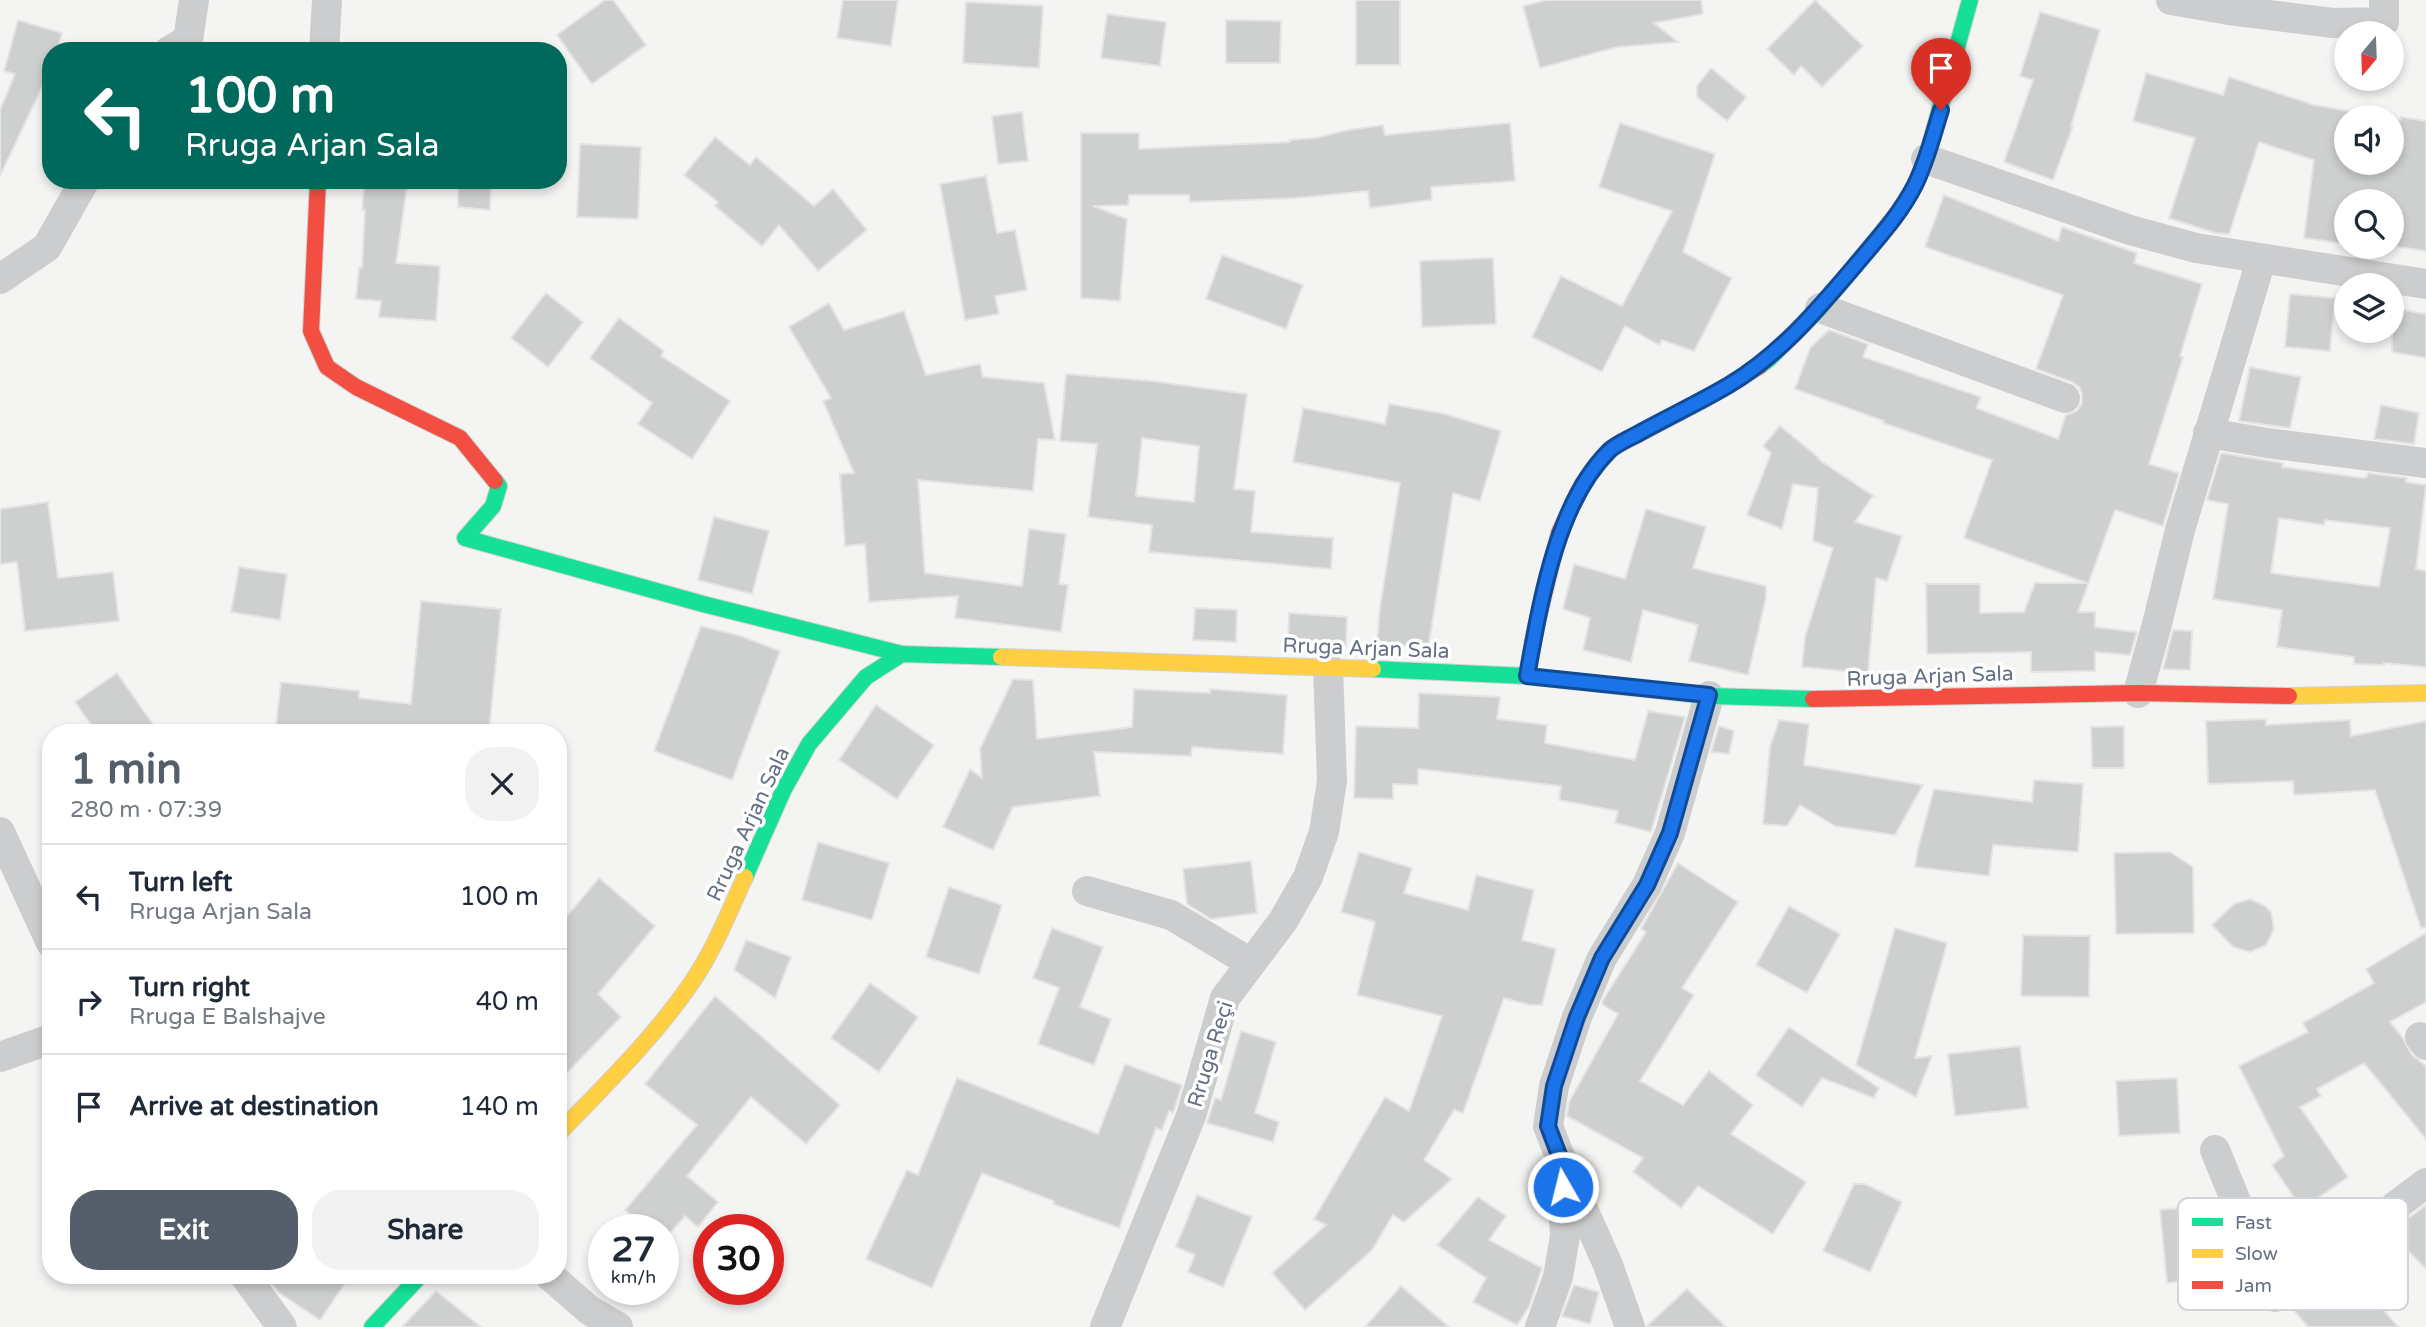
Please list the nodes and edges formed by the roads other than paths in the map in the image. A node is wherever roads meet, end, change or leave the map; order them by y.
1 (194, 0) edge
2 (327, 0) edge
3 (1970, 0) edge
4 (2171, 0) edge
5 (2384, 11) edge
6 (185, 42) edge
7 (325, 42) edge
8 (1926, 159) junction
9 (80, 189) edge
10 (318, 189) edge
11 (2261, 260) junction
12 (0, 279) edge
13 (2426, 285) edge
14 (1820, 308) junction
15 (2065, 398) dead end
16 (2208, 433) junction
17 (2426, 463) edge
18 (902, 654) junction
19 (1328, 667) junction
20 (1527, 676) junction
21 (2138, 693) junction
22 (2426, 693) edge
23 (1709, 695) junction
24 (0, 832) edge
25 (1087, 891) dead end
26 (42, 923) edge
27 (1251, 963) junction
28 (42, 1042) edge
29 (0, 1057) edge
30 (567, 1125) edge
31 (2216, 1150) dead end
32 (1562, 1163) junction
33 (2426, 1183) edge
34 (2235, 1198) edge
35 (2406, 1198) edge
36 (251, 1284) edge
37 (412, 1284) edge
38 (559, 1284) edge
39 (282, 1327) edge
40 (372, 1327) edge
41 (618, 1327) edge
42 (1105, 1327) edge
43 (1540, 1327) edge
44 (1630, 1327) edge

1 - 6 street
2 - 7 street
3 - 8 street
4 - 5 street
8 - 11 street
8 - 14 street
9 - 12 street
10 - 18 street
11 - 13 street
11 - 16 street
14 - 15 street
14 - 20 street
16 - 17 street
16 - 21 street
18 - 19 street, Rruga Arjan Sala
18 - 30 street, Rruga Arjan Sala
19 - 20 street, Rruga Arjan Sala
19 - 27 street, Rruga Reçi
20 - 23 street, Rruga Arjan Sala
21 - 22 street, Rruga Arjan Sala
21 - 23 street, Rruga Arjan Sala
23 - 32 street
24 - 26 street
25 - 27 street
27 - 42 street, Rruga Reçi
28 - 29 street
31 - 34 street
32 - 43 street
32 - 44 street
33 - 35 street
36 - 39 street
37 - 40 street
38 - 41 street

